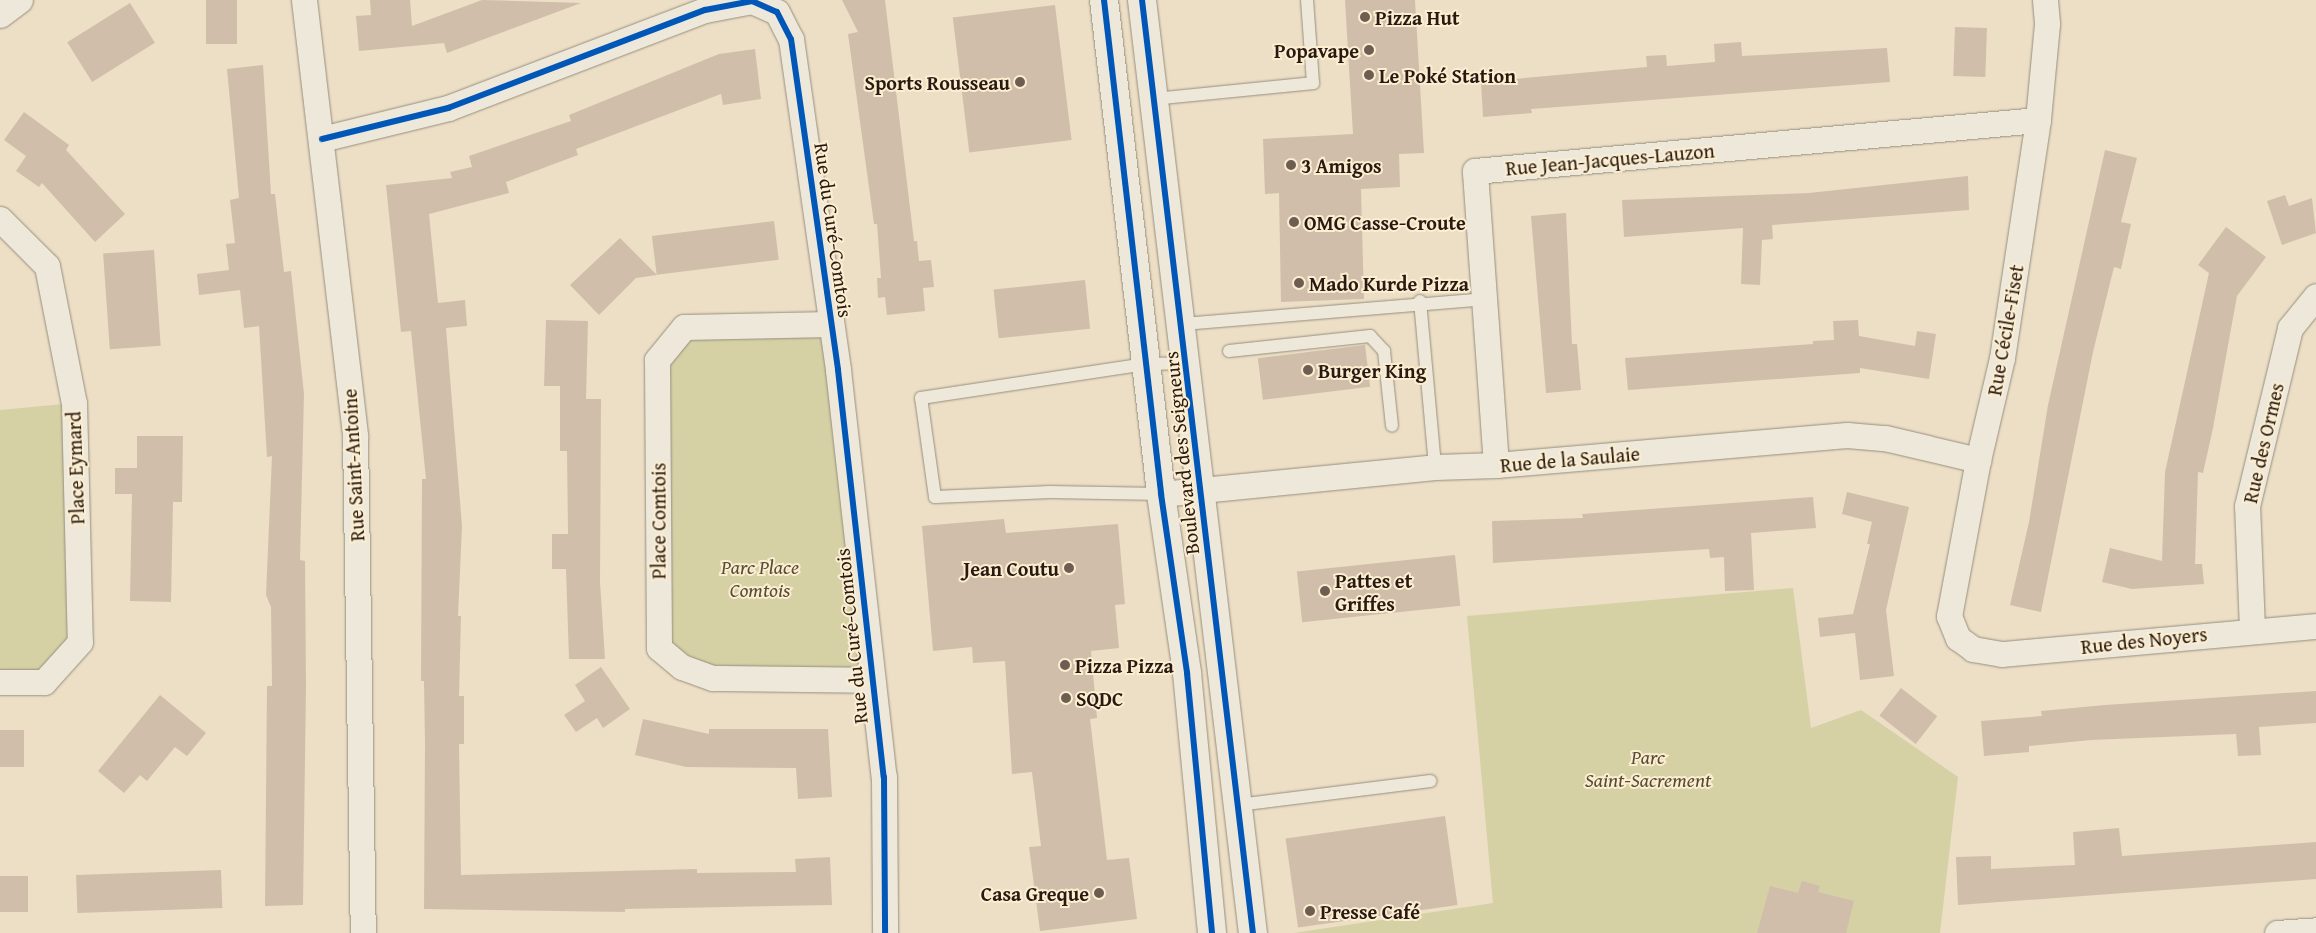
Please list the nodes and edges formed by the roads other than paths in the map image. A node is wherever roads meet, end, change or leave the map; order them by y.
1 (20, 0) edge
2 (304, 0) edge
3 (1104, 0) edge
4 (1142, 0) edge
5 (1307, 0) edge
6 (2045, 0) edge
7 (0, 15) edge
8 (1153, 99) junction
9 (2038, 120) junction
10 (322, 139) junction
11 (0, 218) edge
12 (2316, 296) edge
13 (1484, 299) junction
14 (1420, 301) junction
15 (830, 324) junction
16 (1183, 324) junction
17 (1230, 351) dead end
18 (1188, 363) junction
19 (1147, 364) junction
20 (1392, 426) dead end
21 (1978, 460) junction
22 (1496, 465) junction
23 (1435, 467) junction
24 (1201, 488) junction
25 (1161, 494) junction
26 (2316, 626) edge
27 (2252, 629) junction
28 (1973, 649) joint
29 (872, 680) junction
30 (0, 682) edge
31 (1430, 781) dead end
32 (1238, 805) junction
33 (2316, 930) edge
34 (363, 933) edge
35 (885, 933) edge
36 (1212, 933) edge
37 (1253, 933) edge
38 (2277, 933) edge

1 - 7 street
2 - 10 street, Rue Saint-Antoine
3 - 19 main road, Boulevard des Seigneurs
4 - 8 main road, Boulevard des Seigneurs
5 - 8 lane
6 - 9 street, Rue Cécile-Fiset
8 - 16 main road, Boulevard des Seigneurs
9 - 13 street, Rue Jean-Jacques-Lauzon
9 - 21 street, Rue Cécile-Fiset
10 - 15 street, Rue du Curé-Comtois
10 - 34 street, Rue Saint-Antoine
11 - 30 street, Place Eymard
12 - 27 street, Rue des Ormes
13 - 14 lane
13 - 22 street, Rue Jean-Jacques-Lauzon
14 - 16 lane
14 - 23 lane
15 - 29 street, Rue du Curé-Comtois
15 - 29 street, Place Comtois
16 - 18 main road, Boulevard des Seigneurs
17 - 20 lane
18 - 19 lane
18 - 24 main road, Boulevard des Seigneurs
19 - 25 main road, Boulevard des Seigneurs
19 - 25 lane
21 - 22 street, Rue de la Saulaie
21 - 28 street, Rue Cécile-Fiset
22 - 23 street, Rue de la Saulaie
23 - 24 street, Rue de la Saulaie
24 - 25 street, Rue de la Saulaie
24 - 32 main road, Boulevard des Seigneurs
25 - 36 main road, Boulevard des Seigneurs
26 - 27 street, Rue des Noyers
27 - 28 street, Rue des Noyers
29 - 35 street, Rue du Curé-Comtois
31 - 32 lane
32 - 37 main road, Boulevard des Seigneurs
33 - 38 street

